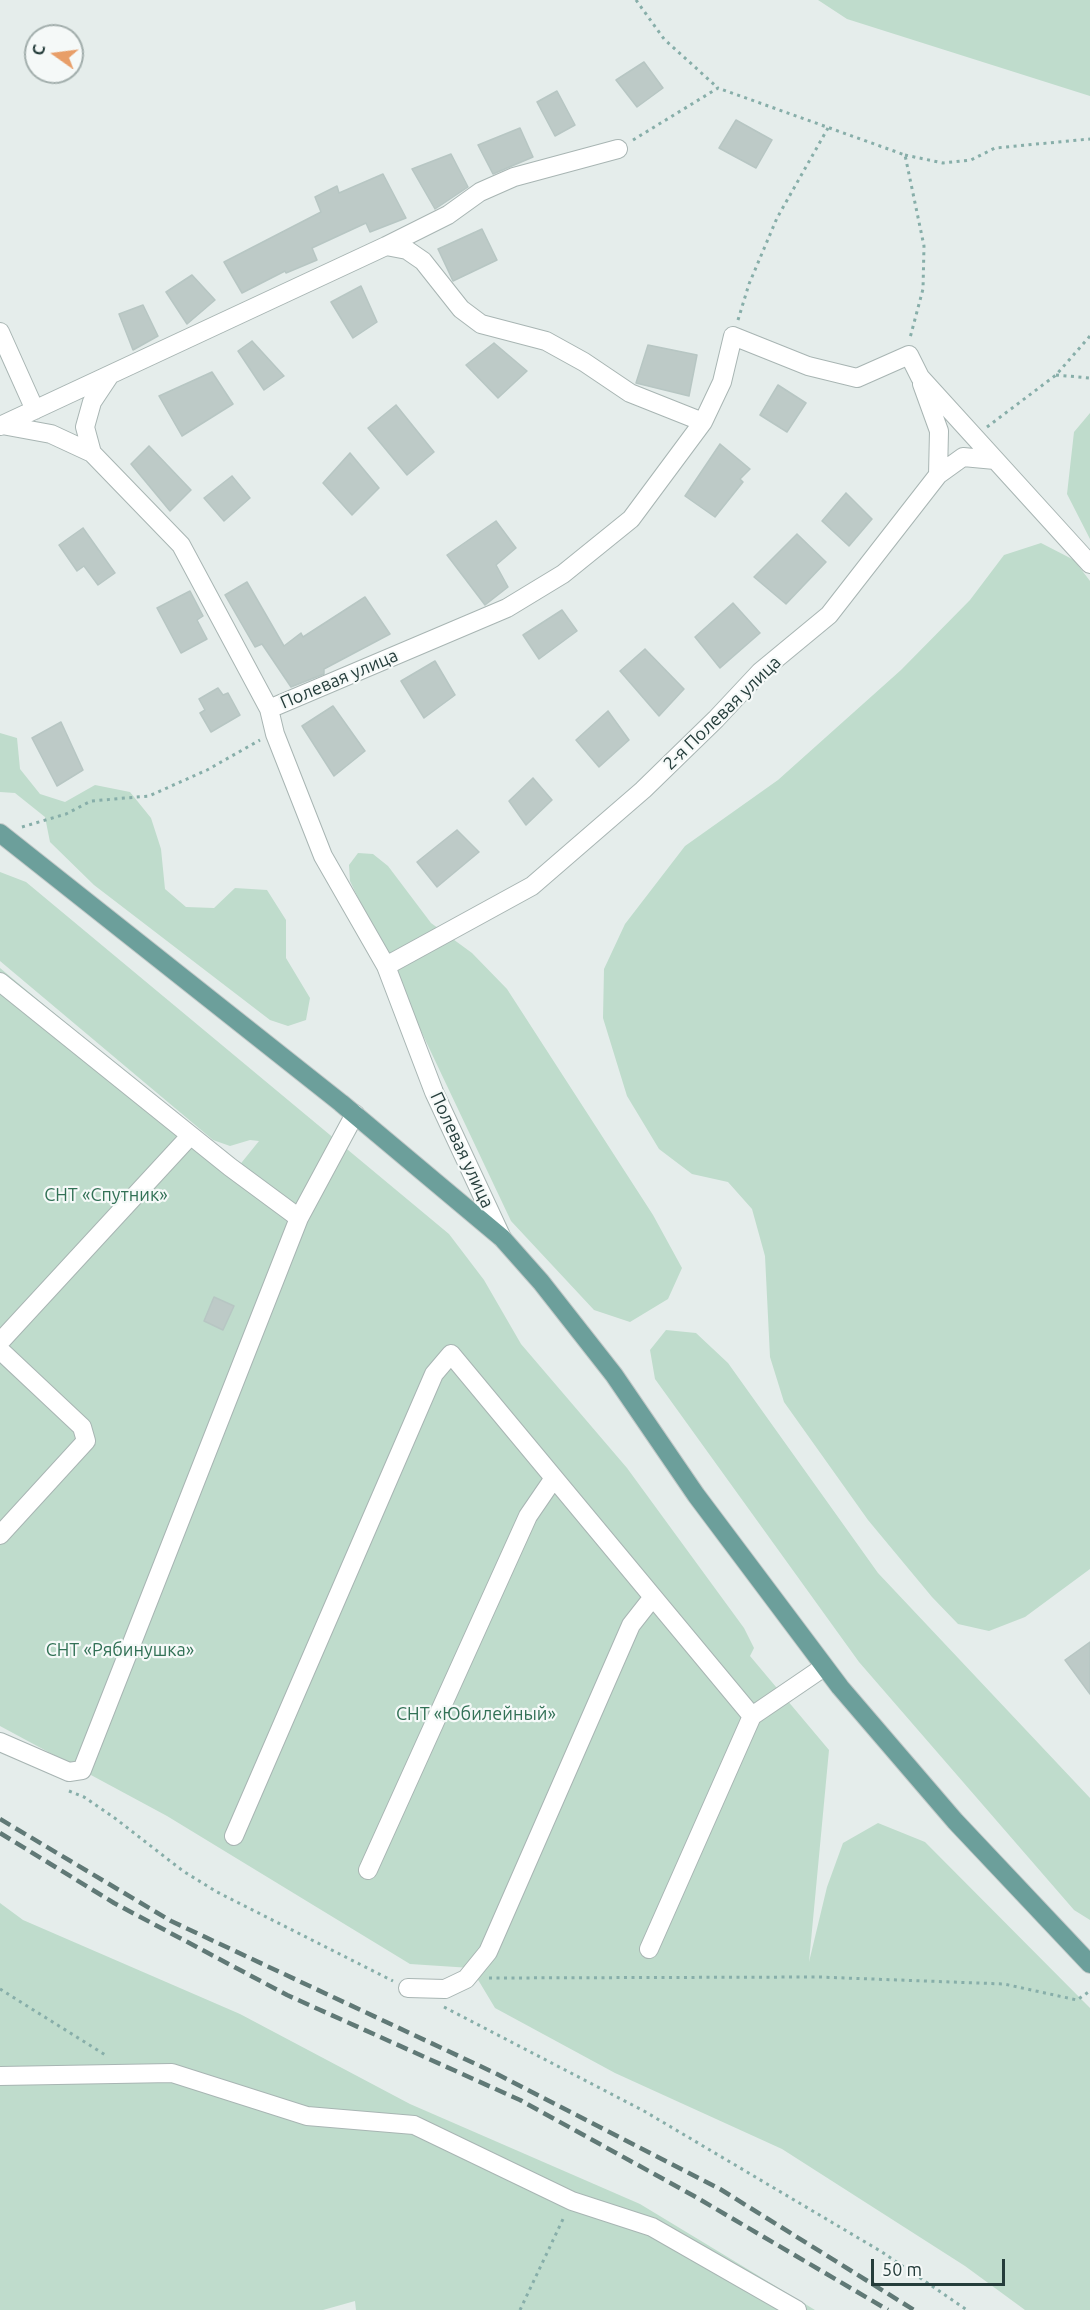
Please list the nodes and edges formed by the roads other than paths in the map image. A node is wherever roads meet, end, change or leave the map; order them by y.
1 (618, 149) road end
2 (386, 246) junction
3 (0, 332) edge
4 (111, 374) junction
5 (920, 377) junction
6 (35, 410) junction
7 (703, 422) junction
8 (1, 426) edge
9 (92, 453) junction
10 (995, 460) junction
11 (938, 475) junction
12 (1090, 564) edge
13 (269, 709) junction
14 (0, 833) edge
15 (386, 966) junction
16 (0, 982) edge
17 (355, 1114) junction
18 (190, 1136) junction
19 (299, 1218) junction
20 (502, 1238) junction
21 (0, 1342) edge
22 (0, 1350) edge
23 (554, 1478) junction
24 (0, 1535) edge
25 (653, 1597) junction
26 (824, 1667) junction
27 (752, 1716) junction
28 (0, 1742) edge
29 (234, 1836) dead end
30 (368, 1870) dead end
31 (649, 1949) dead end
32 (1090, 1964) edge
33 (408, 1988) road end
34 (0, 2076) edge
35 (797, 2310) edge

1 - 2 street
2 - 4 street
2 - 7 street
3 - 6 street
4 - 6 street
4 - 9 street
5 - 7 street, Полевая улица
5 - 10 street
5 - 11 street
6 - 8 street
7 - 13 street, Полевая улица
8 - 9 street
9 - 13 street
10 - 11 street, 2-я Полевая улица
10 - 12 street
11 - 15 street, 2-я Полевая улица
13 - 15 street, Полевая улица
14 - 17 main road
15 - 20 street, Полевая улица
16 - 18 street
17 - 19 street
17 - 20 main road
18 - 19 street
18 - 21 street
19 - 28 street
20 - 26 main road
22 - 24 street
23 - 25 street
23 - 29 street
23 - 30 street
25 - 27 street
25 - 33 street
26 - 27 street
26 - 32 main road
27 - 31 street
34 - 35 street

